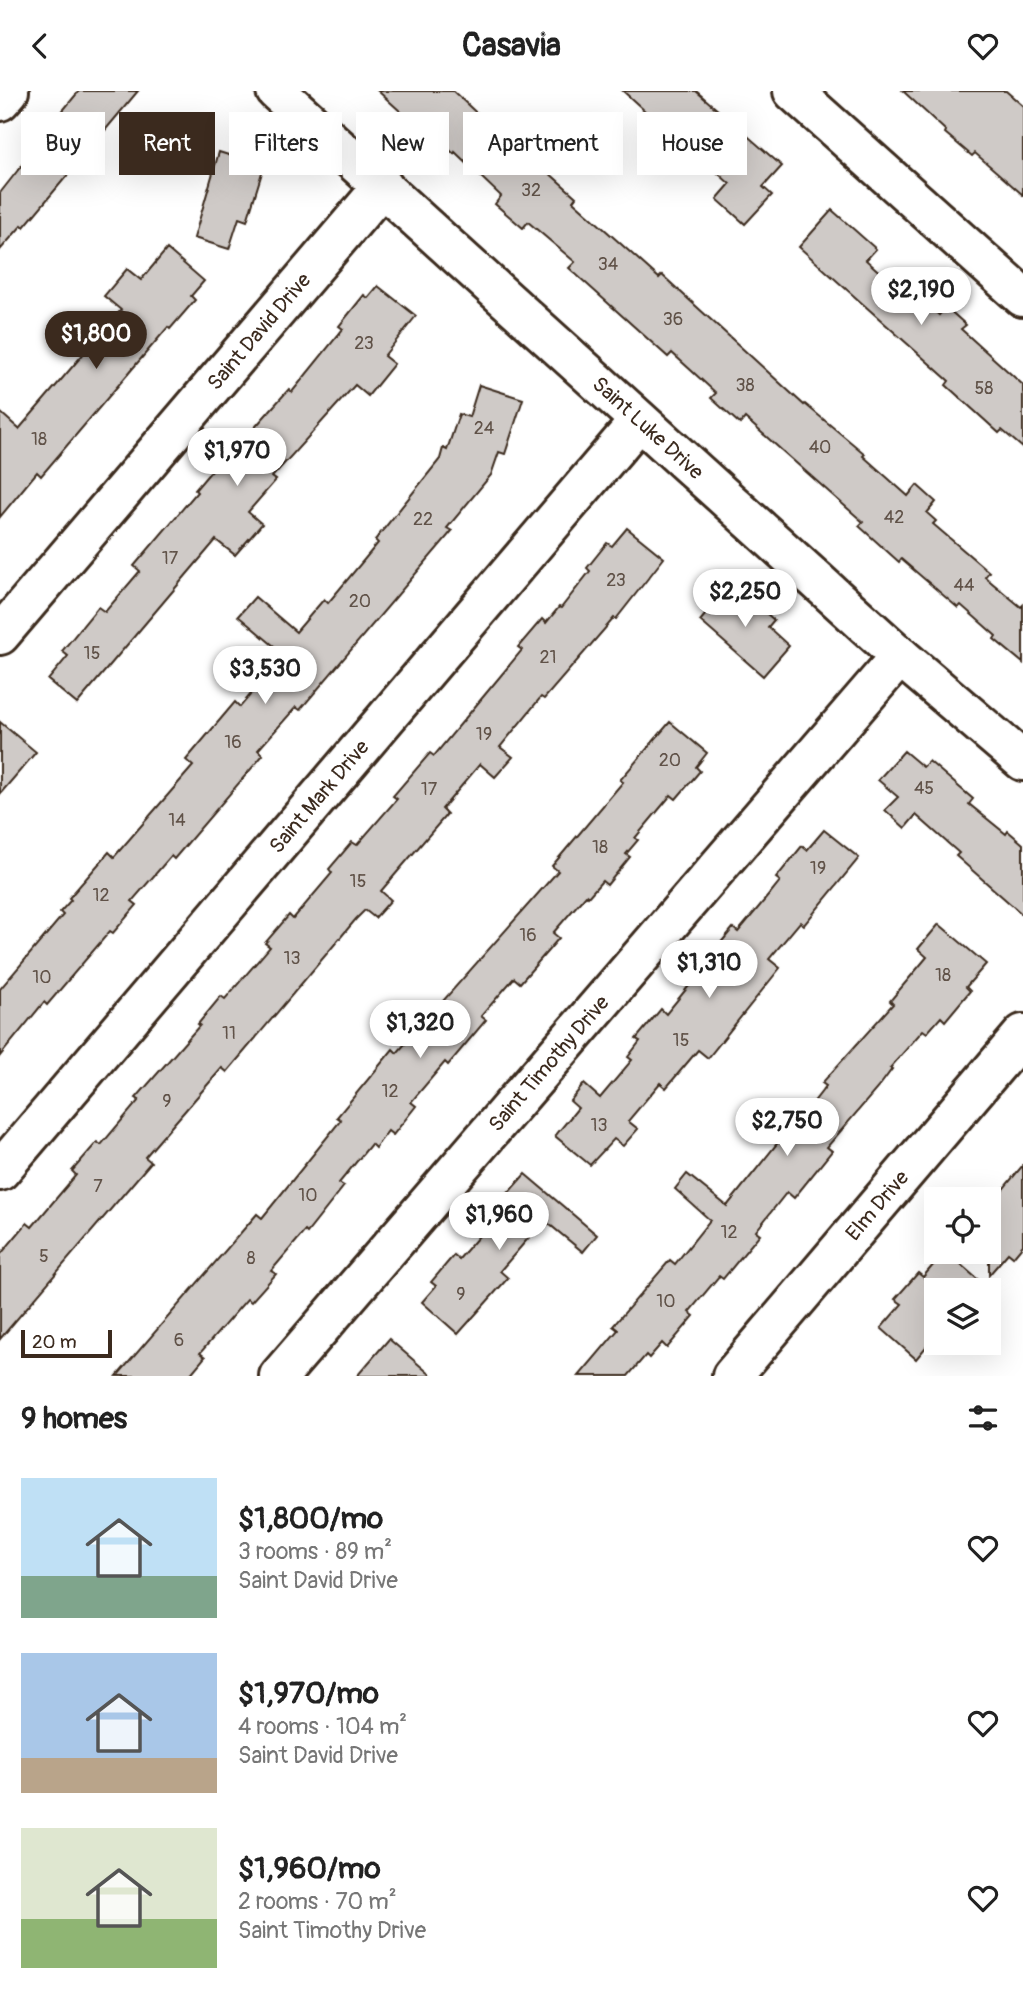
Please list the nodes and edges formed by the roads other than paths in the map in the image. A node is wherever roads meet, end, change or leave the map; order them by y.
1 (9, 91) edge
2 (276, 91) edge
3 (793, 91) edge
4 (0, 101) edge
5 (383, 186) junction
6 (1023, 297) edge
7 (639, 421) junction
8 (0, 635) edge
9 (900, 656) junction
10 (1023, 761) edge
11 (1023, 1034) edge
12 (0, 1171) edge
13 (279, 1376) edge
14 (732, 1376) edge

1 - 4 street
2 - 5 street, Saint Luke Drive
3 - 6 street
5 - 7 street, Saint Luke Drive
5 - 8 street, Saint David Drive
7 - 9 street, Saint Luke Drive
7 - 12 street, Saint Mark Drive
9 - 10 street, Saint Luke Drive
9 - 13 street, Saint Timothy Drive
11 - 14 street, Elm Drive

